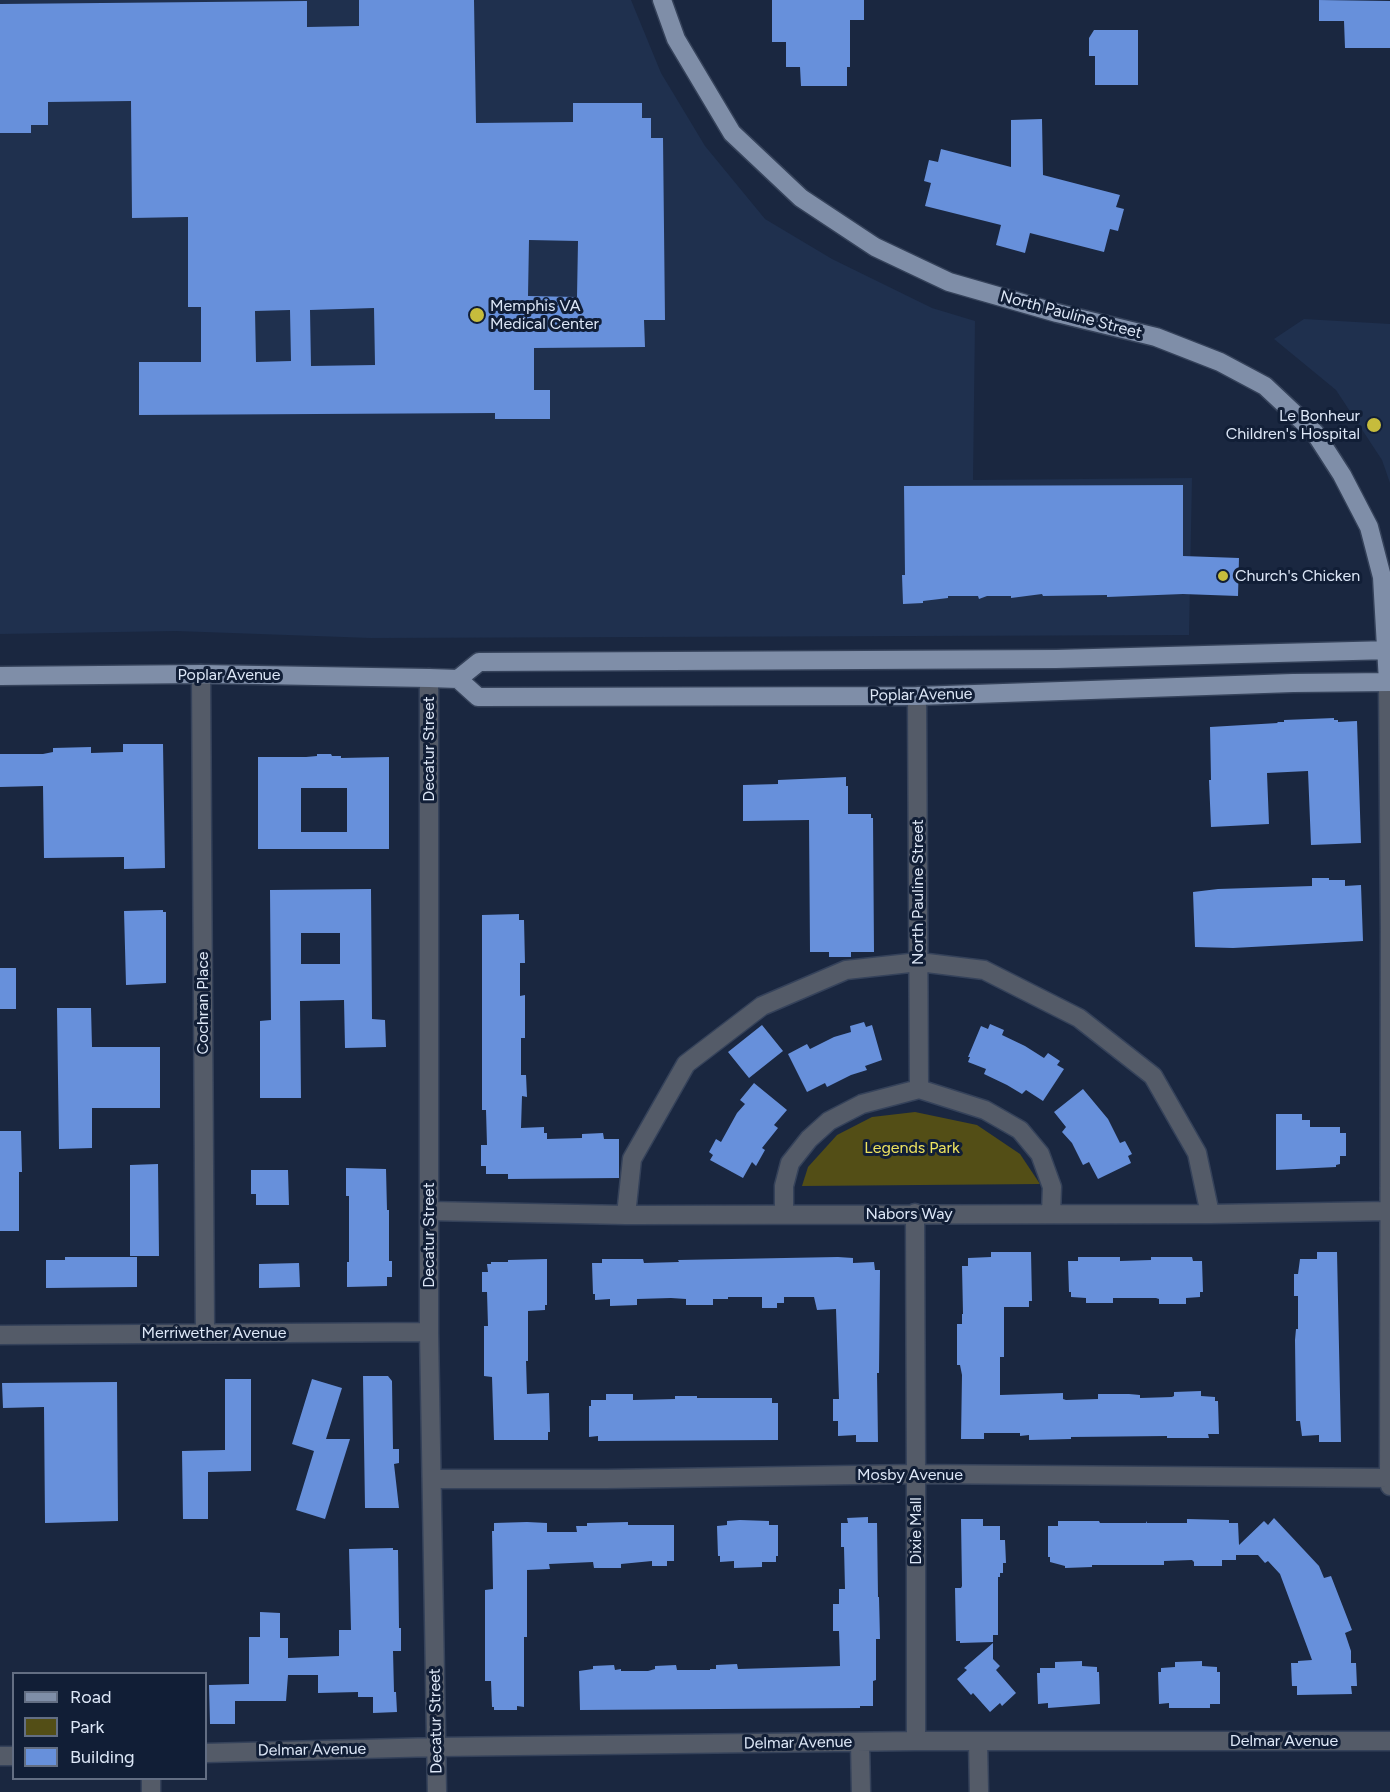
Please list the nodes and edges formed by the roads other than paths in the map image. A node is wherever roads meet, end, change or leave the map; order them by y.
1 (662, 0) edge
2 (1388, 650) edge
3 (201, 674) junction
4 (0, 676) edge
5 (429, 678) junction
6 (458, 679) junction
7 (1389, 682) edge
8 (917, 696) junction
9 (919, 962) junction
10 (919, 1089) junction
11 (429, 1211) junction
12 (1389, 1211) edge
13 (915, 1213) junction
14 (784, 1214) junction
15 (1051, 1214) junction
16 (1210, 1214) junction
17 (626, 1215) junction
18 (205, 1332) junction
19 (429, 1332) junction
20 (0, 1335) edge
21 (916, 1474) junction
22 (432, 1479) junction
23 (1389, 1482) edge
24 (916, 1741) junction
25 (978, 1741) junction
26 (1390, 1741) edge
27 (860, 1742) junction
28 (437, 1747) junction
29 (207, 1753) edge
30 (437, 1792) edge
31 (861, 1792) edge
32 (979, 1792) edge

1 - 2 main road, North Pauline Street
2 - 6 main road
2 - 7 main road, North Pauline Street
3 - 4 main road, Poplar Avenue
3 - 5 main road, Poplar Avenue
3 - 18 street, Cochran Place
5 - 6 main road, Poplar Avenue
5 - 11 street, Decatur Street
6 - 8 main road, Poplar Avenue
7 - 8 main road, Poplar Avenue
7 - 12 street
8 - 9 street, North Pauline Street
9 - 10 street, North Pauline Street
9 - 16 street
9 - 17 street
10 - 14 street
10 - 15 street
11 - 17 street, Nabors Way
11 - 19 street, Decatur Street
12 - 16 street, Nabors Way
12 - 23 street
13 - 14 street, Nabors Way
13 - 15 street, Nabors Way
13 - 21 street, Dixie Mall
14 - 17 street, Nabors Way
15 - 16 street, Nabors Way
18 - 19 street, Merriwether Avenue
18 - 20 street, Merriwether Avenue
19 - 22 street, Decatur Street
21 - 22 street, Mosby Avenue
21 - 23 street, Mosby Avenue
21 - 24 street, Dixie Mall
22 - 28 street, Decatur Street
24 - 25 street, Delmar Avenue
24 - 27 street, Delmar Avenue
25 - 26 street, Delmar Avenue
25 - 32 street
27 - 28 street, Delmar Avenue
27 - 31 street
28 - 29 street, Delmar Avenue
28 - 30 street, Decatur Street

